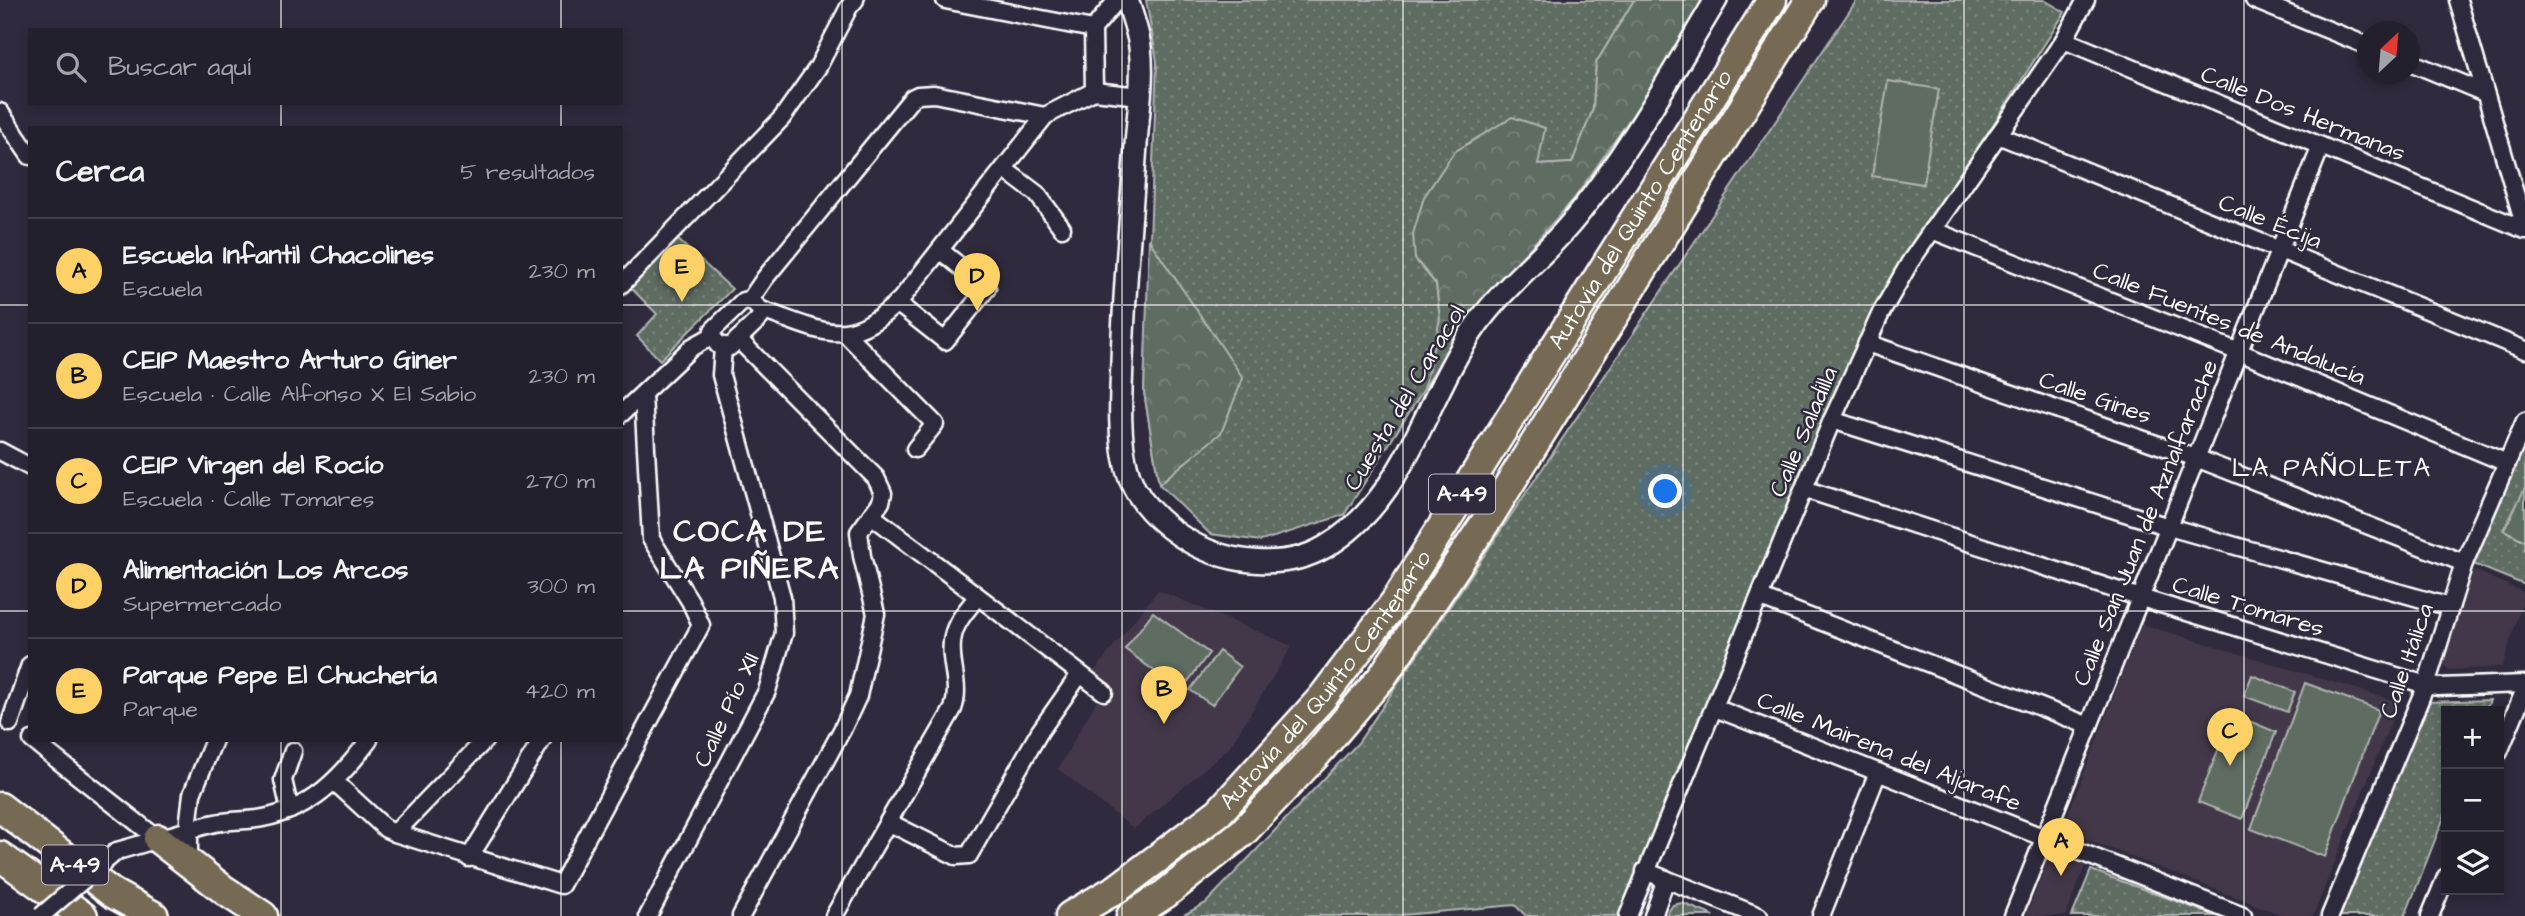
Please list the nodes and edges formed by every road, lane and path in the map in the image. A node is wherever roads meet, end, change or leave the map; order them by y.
1 (855, 0) edge
2 (945, 0) edge
3 (1117, 0) edge
4 (1127, 0) edge
5 (1716, 0) edge
6 (1772, 0) edge
7 (1810, 0) edge
8 (2086, 0) edge
9 (2254, 0) edge
10 (2458, 0) edge
11 (1093, 29) junction
12 (2064, 40) junction
13 (2357, 42) edge
14 (2420, 66) edge
15 (1094, 91) junction
16 (2485, 93) junction
17 (1140, 96) junction
18 (0, 112) edge
19 (1045, 116) junction
20 (1998, 135) junction
21 (2321, 146) junction
22 (28, 153) edge
23 (1004, 169) junction
24 (1062, 228) dead end
25 (2525, 229) edge
26 (1932, 230) junction
27 (2280, 250) junction
28 (941, 251) junction
29 (623, 283) edge
30 (897, 303) junction
31 (756, 305) junction
32 (846, 334) junction
33 (738, 339) junction
34 (717, 342) junction
35 (1867, 343) junction
36 (2525, 350) edge
37 (2239, 352) junction
38 (643, 394) junction
39 (623, 412) edge
40 (1832, 420) junction
41 (2525, 421) edge
42 (915, 449) dead end
43 (0, 451) edge
44 (2196, 457) junction
45 (2507, 463) junction
46 (28, 466) edge
47 (1804, 489) junction
48 (870, 515) junction
49 (2169, 527) junction
50 (2464, 563) junction
51 (977, 597) junction
52 (1761, 598) junction
53 (2141, 598) junction
54 (2450, 607) junction
55 (28, 669) edge
56 (1080, 674) junction
57 (2426, 685) junction
58 (2525, 687) edge
59 (1104, 692) dead end
60 (1715, 708) junction
61 (5, 718) edge
62 (2089, 726) junction
63 (28, 737) edge
64 (2504, 740) edge
65 (35, 742) edge
66 (213, 742) edge
67 (367, 742) edge
68 (483, 742) edge
69 (541, 742) edge
70 (293, 751) dead end
71 (1878, 772) junction
72 (335, 782) junction
73 (0, 807) edge
74 (290, 810) junction
75 (129, 816) junction
76 (888, 822) junction
77 (190, 829) junction
78 (395, 833) junction
79 (2045, 838) junction
80 (158, 839) junction
81 (117, 850) junction
82 (469, 858) junction
83 (3, 859) edge
84 (189, 864) junction
85 (1645, 871) junction
86 (1666, 879) junction
87 (2441, 889) edge
88 (41, 916) edge
89 (83, 916) edge
90 (154, 916) edge
91 (263, 916) edge
92 (648, 916) edge
93 (741, 916) edge
94 (834, 916) edge
95 (1070, 916) edge
96 (1131, 916) edge
97 (1628, 916) edge
98 (1653, 916) edge
99 (1759, 916) edge
100 (1821, 916) edge
101 (2013, 916) edge
102 (2243, 916) edge
103 (2330, 916) edge
104 (2430, 916) edge

1 - 29 street
2 - 11 street
3 - 11 street
4 - 17 main road, Cuesta del Caracol
5 - 17 main road, Cuesta del Caracol
6 - 95 highway, Autovía del Quinto Centenario / A-49
7 - 96 highway, Autovía del Quinto Centenario / A-49
8 - 12 street, Calle Saladilla
9 - 13 street
10 - 16 street
11 - 15 street
12 - 20 street, Calle Saladilla
12 - 21 street, Calle Dos Hermanas
14 - 16 street
15 - 17 street
15 - 19 street
16 - 25 street
18 - 22 street
19 - 23 street
19 - 31 street
20 - 26 street, Calle Saladilla
20 - 27 street, Calle Écija
21 - 25 street, Calle Dos Hermanas
21 - 27 street, Calle San Juan de Aznalfarache
23 - 24 street
23 - 28 street
26 - 35 street, Calle Saladilla
26 - 37 street, Calle Fuentes de Andalucía
27 - 36 street, Calle Écija
27 - 37 street, Calle San Juan de Aznalfarache
28 - 30 street
28 - 30 street
30 - 32 street
31 - 32 street
31 - 33 street
31 - 34 street
32 - 42 street
33 - 34 street
33 - 48 street
34 - 38 street
34 - 92 street, Calle Pío XII
35 - 40 street, Calle Saladilla
35 - 44 street, Calle Gines
37 - 44 street, Calle San Juan de Aznalfarache
37 - 45 street, Calle Fuentes de Andalucía
38 - 39 street
38 - 82 street
40 - 47 street, Calle Saladilla
40 - 49 street
41 - 45 street, Calle Itálica
43 - 46 street
44 - 49 street, Calle San Juan de Aznalfarache
44 - 50 street, Calle Gines
45 - 50 street, Calle Itálica
47 - 52 street, Calle Saladilla
47 - 53 street, Calle Tomares
48 - 51 street
48 - 93 street
49 - 53 street, Calle San Juan de Aznalfarache
49 - 54 street
50 - 54 street, Calle Itálica
51 - 56 street
51 - 76 street
52 - 60 street, Calle Saladilla
52 - 62 street
53 - 57 street, Calle Tomares
53 - 62 street, Calle San Juan de Aznalfarache
54 - 57 street, Calle Itálica
55 - 61 street
56 - 59 street
56 - 76 street
57 - 58 street, Calle Tomares
57 - 103 street, Calle Itálica
58 - 64 street
60 - 71 street, Calle Mairena del Aljarafe
60 - 85 street, Calle Saladilla
61 - 63 street
62 - 79 street, Calle San Juan de Aznalfarache
65 - 75 street
66 - 77 street
67 - 72 street
68 - 78 street
69 - 82 street
70 - 74 street
71 - 79 street, Calle Mairena del Aljarafe
71 - 100 street
72 - 74 street
72 - 78 street
73 - 90 highway, A-49
74 - 77 street
75 - 80 street
75 - 81 street
76 - 94 street
77 - 80 street
77 - 84 street
78 - 82 street
79 - 101 street, Calle San Juan de Aznalfarache
79 - 102 street, Calle Mairena del Aljarafe
80 - 81 street
80 - 84 highway
81 - 88 street, bridge
83 - 89 highway, A-49
84 - 91 highway
85 - 86 street
85 - 97 street, Calle Saladilla
86 - 98 street
86 - 99 street
87 - 104 street

